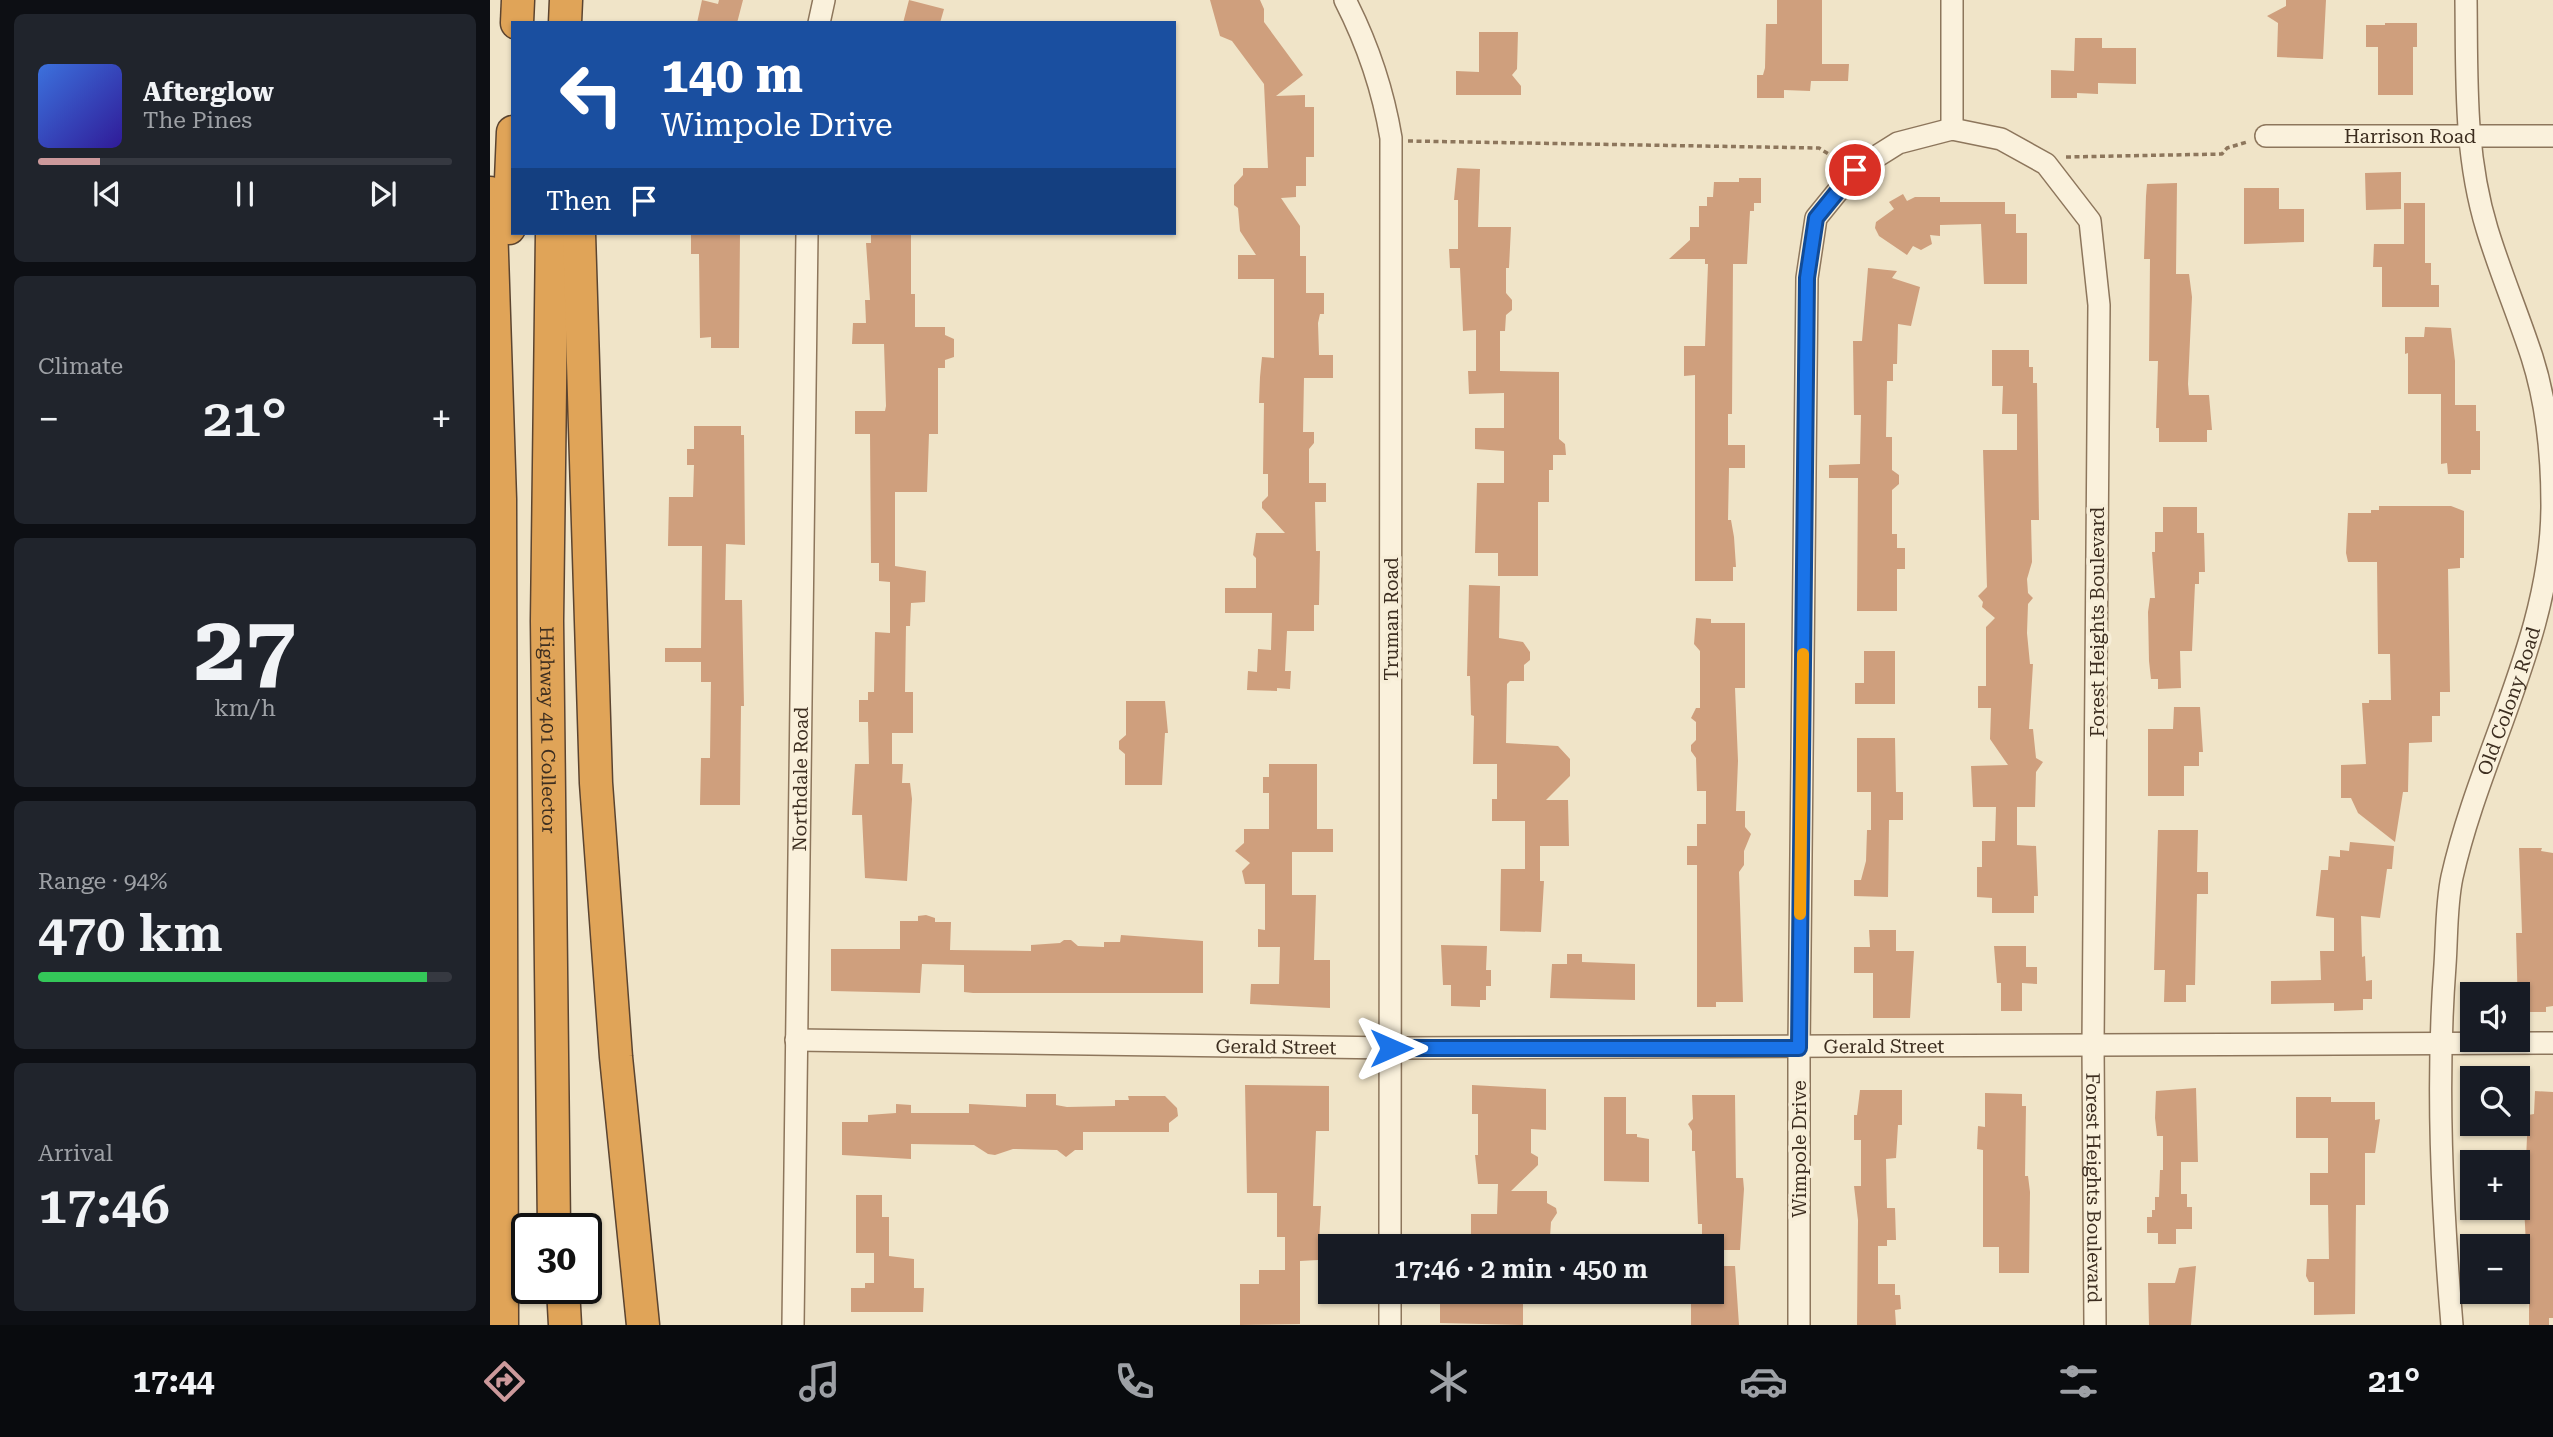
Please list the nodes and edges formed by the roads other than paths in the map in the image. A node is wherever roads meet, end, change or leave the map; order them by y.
1 (518, 0) edge
2 (569, 0) edge
3 (824, 0) edge
4 (1345, 0) edge
5 (1952, 0) edge
6 (2466, 0) edge
7 (517, 21) edge
8 (565, 21) edge
9 (572, 21) edge
10 (819, 21) edge
11 (1952, 130) junction
12 (2553, 135) edge
13 (2266, 136) road end
14 (2468, 136) junction
15 (511, 188) edge
16 (490, 193) edge
17 (552, 235) edge
18 (579, 235) edge
19 (807, 235) edge
20 (500, 499) junction
21 (796, 1040) junction
22 (2440, 1042) junction
23 (2553, 1043) edge
24 (2093, 1045) junction
25 (1391, 1048) junction
26 (1799, 1048) junction
27 (555, 1124) junction
28 (554, 1213) edge
29 (559, 1213) edge
30 (1390, 1234) edge
31 (554, 1304) edge
32 (564, 1304) edge
33 (1390, 1304) edge
34 (502, 1325) edge
35 (553, 1325) edge
36 (565, 1325) edge
37 (643, 1325) edge
38 (793, 1325) edge
39 (1390, 1325) edge
40 (1799, 1325) edge
41 (2095, 1325) edge
42 (2452, 1325) edge

1 - 7 highway
2 - 8 highway
2 - 9 highway
3 - 10 street
4 - 25 street, Truman Road
5 - 11 street
6 - 14 street, Old Colony Road
11 - 24 street, Forest Heights Boulevard
11 - 26 street, Wimpole Drive
12 - 14 street, Harrison Road
13 - 14 street, Harrison Road
14 - 22 street, Old Colony Road
15 - 20 highway
16 - 20 highway
17 - 27 highway, Highway 401 Collector
18 - 37 highway
19 - 21 street, Northdale Road
20 - 34 highway
21 - 25 street, Gerald Street
21 - 38 street, Northdale Road
22 - 23 street, Gerald Street
22 - 24 street, Gerald Street
22 - 42 street, Old Colony Road
24 - 26 street, Gerald Street
24 - 41 street, Forest Heights Boulevard
25 - 26 street, Gerald Street
25 - 30 street, Truman Road
26 - 40 street, Wimpole Drive
27 - 28 highway, Highway 401 Collector
27 - 29 highway
31 - 35 highway
32 - 36 highway
33 - 39 street

